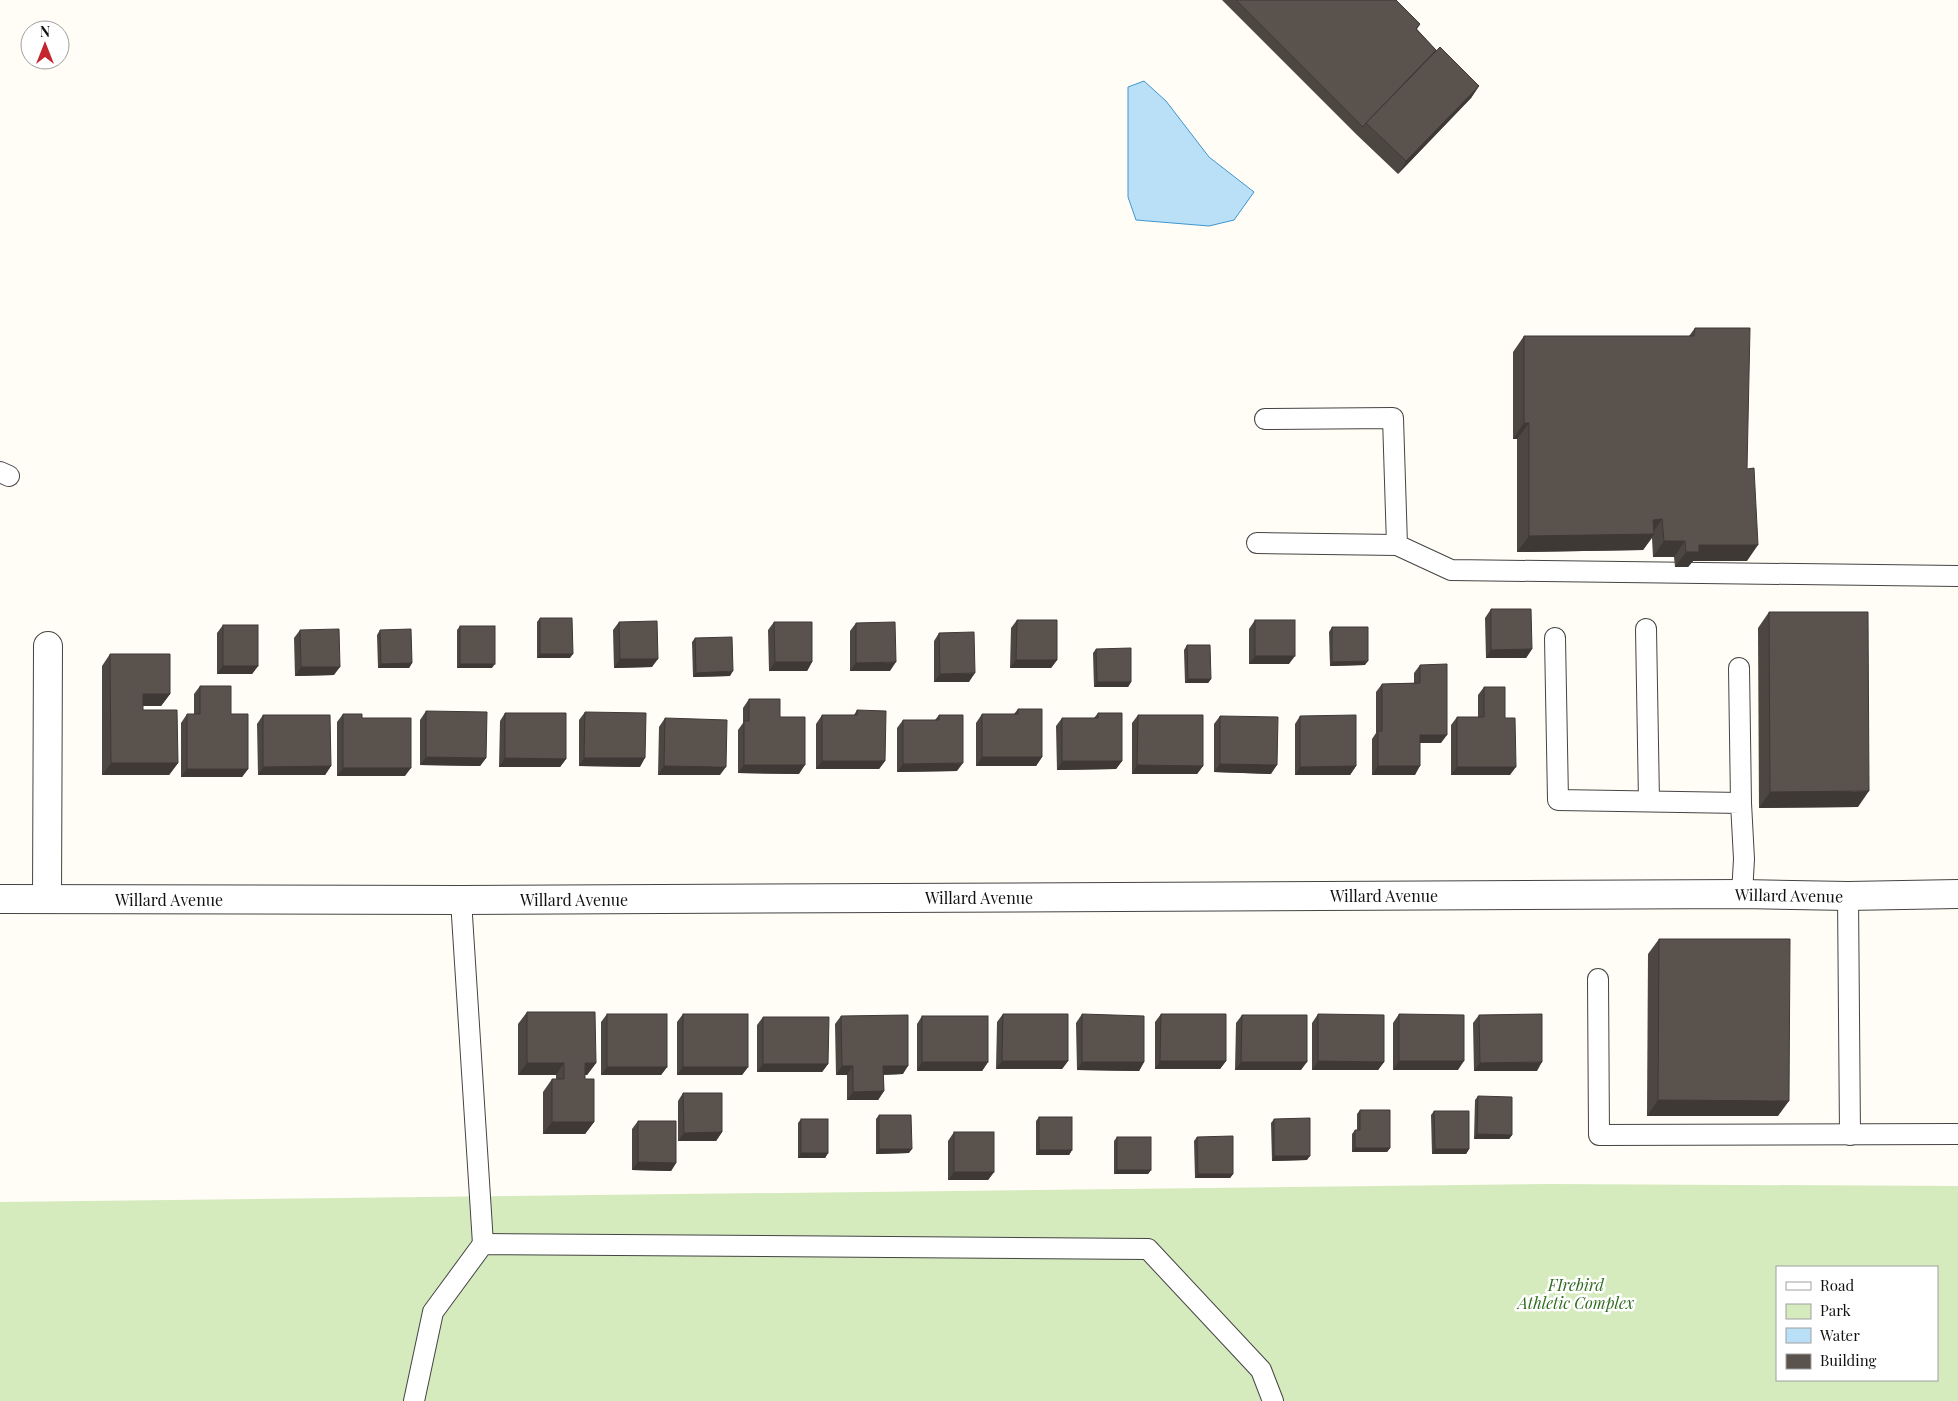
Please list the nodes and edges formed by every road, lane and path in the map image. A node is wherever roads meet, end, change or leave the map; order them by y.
1 (1265, 419) dead end
2 (1257, 543) dead end
3 (1397, 545) junction
4 (1958, 576) edge
5 (1646, 629) dead end
6 (1555, 638) dead end
7 (48, 646) dead end
8 (1739, 668) dead end
9 (1649, 801) junction
10 (1741, 803) junction
11 (1742, 894) junction
12 (1958, 894) edge
13 (1848, 896) junction
14 (0, 899) edge
15 (47, 899) junction
16 (461, 900) junction
17 (1598, 979) dead end
18 (1958, 1134) edge
19 (1850, 1135) junction
20 (483, 1244) junction
21 (414, 1401) edge
22 (1273, 1401) edge

1 - 3 lane
2 - 3 lane
3 - 4 lane
5 - 9 lane
6 - 9 lane
7 - 15 street
8 - 10 lane
9 - 10 lane
10 - 11 lane
11 - 13 street, Willard Avenue
11 - 16 street, Willard Avenue
12 - 13 street, Willard Avenue
13 - 19 lane
14 - 15 street, Willard Avenue
15 - 16 street, Willard Avenue
16 - 20 lane
17 - 19 lane
18 - 19 lane
20 - 21 lane
20 - 22 lane

